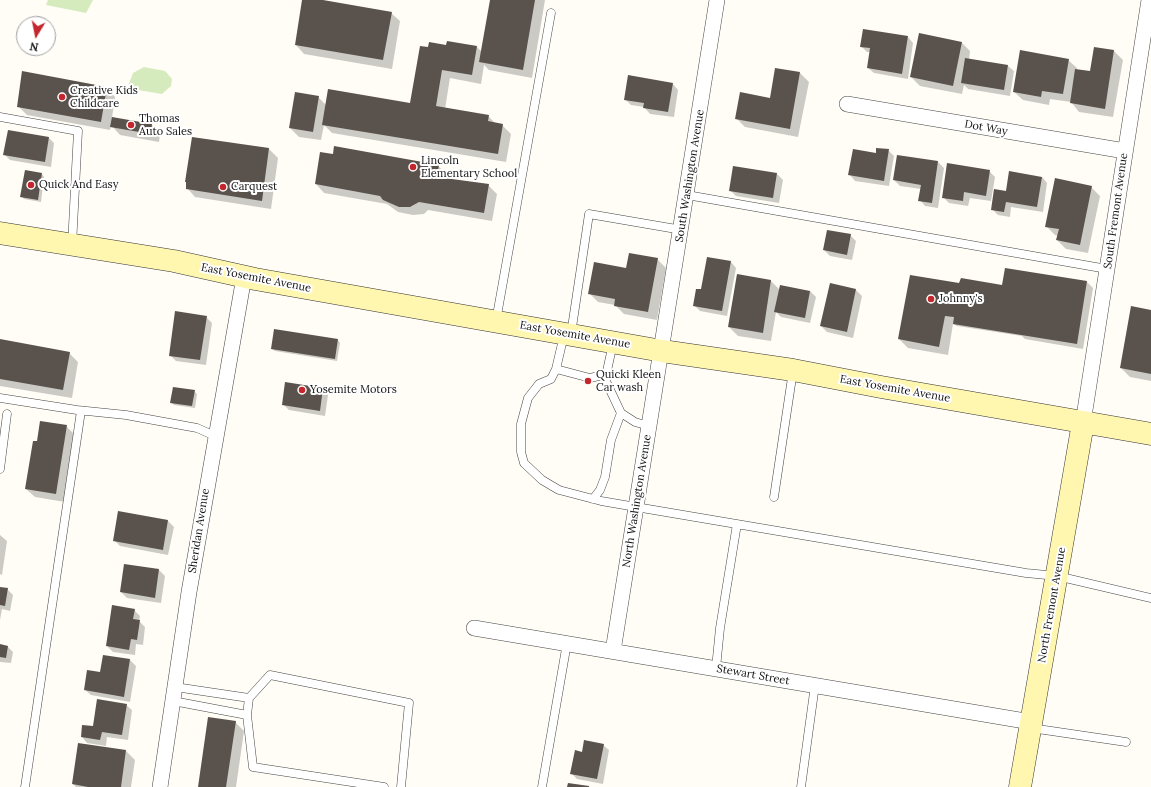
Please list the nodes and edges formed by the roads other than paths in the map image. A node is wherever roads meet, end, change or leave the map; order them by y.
1 (718, 0) edge
2 (1149, 0) edge
3 (551, 13) dead end
4 (847, 104) dead end
5 (0, 117) edge
6 (1125, 151) junction
7 (687, 195) junction
8 (682, 230) junction
9 (0, 233) edge
10 (72, 245) junction
11 (1107, 269) junction
12 (244, 276) junction
13 (496, 321) junction
14 (568, 334) junction
15 (613, 342) junction
16 (662, 351) junction
17 (556, 369) junction
18 (793, 370) junction
19 (603, 375) junction
20 (0, 398) edge
21 (81, 411) junction
22 (621, 413) junction
23 (7, 414) dead end
24 (1083, 423) junction
25 (649, 426) junction
26 (1151, 434) edge
27 (215, 436) junction
28 (0, 469) edge
29 (774, 497) dead end
30 (593, 499) junction
31 (636, 507) junction
32 (736, 524) junction
33 (1057, 576) junction
34 (1151, 598) edge
35 (474, 628) dead end
36 (567, 643) junction
37 (613, 651) junction
38 (716, 668) junction
39 (815, 685) junction
40 (174, 694) junction
41 (249, 698) junction
42 (247, 715) junction
43 (1030, 725) junction
44 (1126, 742) dead end
45 (25, 787) edge
46 (160, 787) edge
47 (384, 787) edge
48 (401, 787) edge
49 (542, 787) edge
50 (801, 787) edge
51 (1020, 787) edge

1 - 7 street, South Washington Avenue
2 - 6 street, South Fremont Avenue
3 - 13 lane
4 - 6 street, Dot Way
5 - 10 lane
6 - 11 street, South Fremont Avenue
7 - 8 street, South Washington Avenue
7 - 11 lane
8 - 14 lane
8 - 16 street, South Washington Avenue
9 - 10 main road, East Yosemite Avenue
10 - 12 main road, East Yosemite Avenue
11 - 24 street, South Fremont Avenue
12 - 13 main road, East Yosemite Avenue
12 - 27 street, Sheridan Avenue
13 - 14 main road, East Yosemite Avenue
14 - 15 main road, East Yosemite Avenue
14 - 17 lane
15 - 16 main road, East Yosemite Avenue
15 - 19 lane
16 - 18 main road, East Yosemite Avenue
16 - 25 street, North Washington Avenue
17 - 19 lane
17 - 30 lane
18 - 24 main road, East Yosemite Avenue
18 - 29 lane
19 - 22 lane
20 - 21 lane
21 - 27 lane
21 - 45 lane
22 - 25 lane
22 - 30 lane
23 - 28 lane
24 - 26 main road, East Yosemite Avenue
24 - 33 main road, North Fremont Avenue
25 - 31 street, North Washington Avenue
27 - 40 street, Sheridan Avenue
30 - 31 lane
31 - 32 lane
31 - 37 street, North Washington Avenue
32 - 33 lane
32 - 38 lane
33 - 34 lane
33 - 43 main road, North Fremont Avenue
35 - 36 street, Stewart Street
36 - 37 street, Stewart Street
36 - 49 lane
37 - 38 street, Stewart Street
38 - 39 street, Stewart Street
39 - 43 street, Stewart Street
39 - 50 lane
40 - 41 lane
40 - 42 lane
40 - 46 street, Sheridan Avenue
41 - 42 lane
41 - 48 lane
42 - 47 lane
43 - 44 lane
43 - 51 main road, North Fremont Avenue

